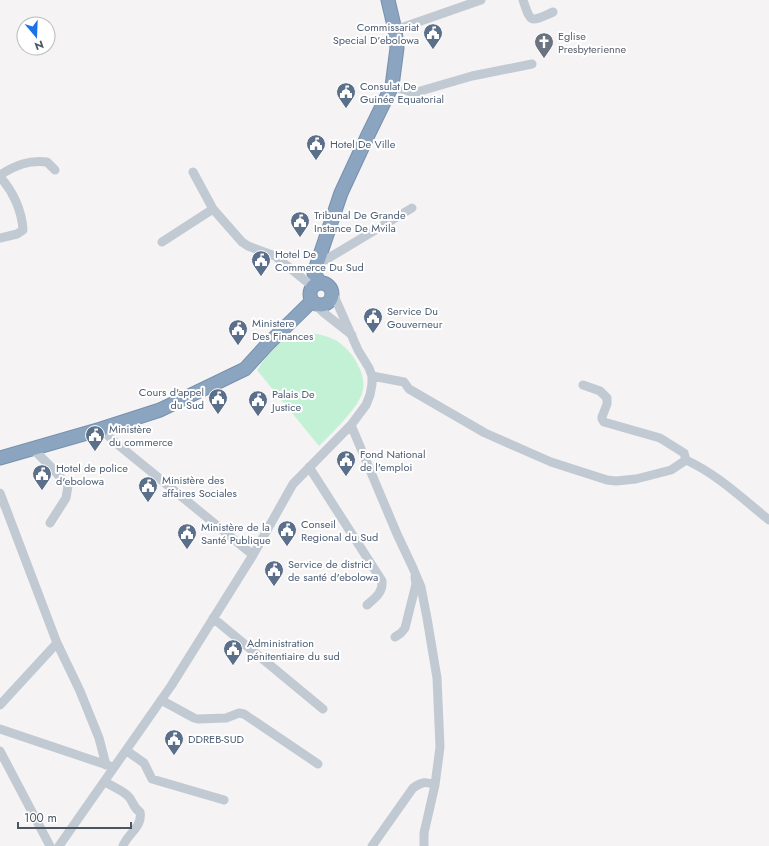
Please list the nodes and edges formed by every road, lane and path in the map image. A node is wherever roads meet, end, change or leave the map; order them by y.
1 (388, 0) edge
2 (481, 0) edge
3 (523, 0) edge
4 (553, 12) dead end
5 (395, 30) junction
6 (532, 64) dead end
7 (392, 86) junction
8 (55, 170) dead end
9 (193, 172) dead end
10 (0, 176) edge
11 (412, 208) dead end
12 (213, 209) junction
13 (0, 238) edge
14 (162, 242) dead end
15 (316, 266) junction
16 (316, 284) junction
17 (332, 294) junction
18 (314, 303) junction
19 (352, 335) junction
20 (372, 376) junction
21 (583, 385) dead end
22 (351, 425) junction
23 (101, 429) junction
24 (33, 449) junction
25 (0, 458) edge
26 (686, 460) junction
27 (309, 467) junction
28 (0, 493) edge
29 (769, 520) edge
30 (50, 523) dead end
31 (253, 555) junction
32 (413, 568) junction
33 (366, 605) dead end
34 (213, 618) junction
35 (395, 636) dead end
36 (58, 643) junction
37 (161, 700) junction
38 (0, 705) edge
39 (323, 709) dead end
40 (0, 729) edge
41 (0, 751) edge
42 (127, 751) junction
43 (318, 764) dead end
44 (110, 766) junction
45 (105, 782) junction
46 (435, 785) junction
47 (224, 800) dead end
48 (50, 846) edge
49 (59, 846) edge
50 (123, 846) edge
51 (372, 846) edge
52 (424, 846) edge

1 - 5 highway
2 - 5 street
3 - 4 street
5 - 7 highway
6 - 7 street
7 - 15 highway
8 - 10 street
9 - 12 street
10 - 13 street
11 - 15 street
12 - 14 street
12 - 16 street
15 - 16 highway
16 - 17 highway
16 - 18 highway
17 - 18 highway
17 - 19 street
18 - 19 street
18 - 23 highway
19 - 20 street
20 - 22 street
20 - 26 street
21 - 26 street
22 - 27 street
22 - 32 street
23 - 24 highway
23 - 31 street
24 - 25 highway
24 - 30 street
26 - 29 street
27 - 31 street
27 - 33 street
28 - 36 street
31 - 34 street
32 - 35 street
32 - 46 street
34 - 37 street
34 - 39 street
36 - 38 street
36 - 44 street
37 - 42 street
37 - 43 street
40 - 44 street
41 - 48 street
42 - 44 street
42 - 47 street
44 - 45 street
45 - 49 street
45 - 50 street
46 - 51 street
46 - 52 street

